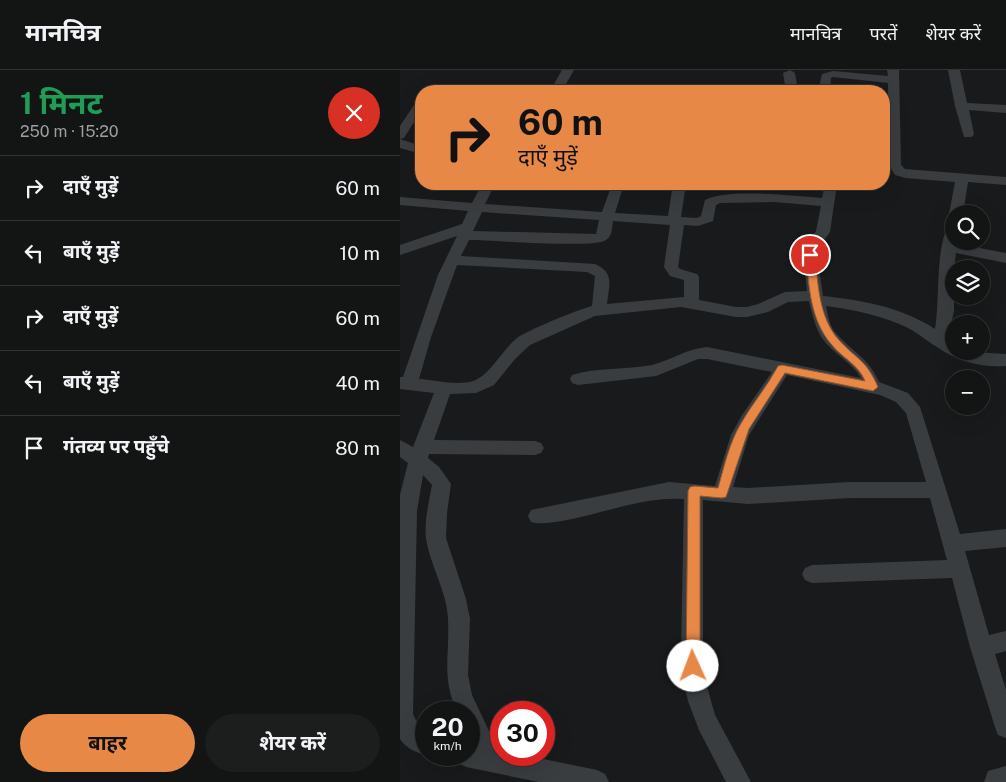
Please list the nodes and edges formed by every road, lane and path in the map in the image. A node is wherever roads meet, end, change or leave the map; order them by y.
1 (568, 70) edge
2 (954, 70) edge
3 (789, 73) dead end
4 (893, 75) edge
5 (559, 85) edge
6 (791, 85) edge
7 (825, 85) edge
8 (961, 106) junction
9 (1006, 110) edge
10 (415, 112) edge
11 (890, 115) edge
12 (968, 134) dead end
13 (400, 135) edge
14 (400, 143) edge
15 (415, 149) edge
16 (890, 155) edge
17 (962, 177) junction
18 (1006, 181) edge
19 (485, 190) edge
20 (616, 190) edge
21 (679, 190) edge
22 (799, 190) edge
23 (830, 190) edge
24 (800, 199) junction
25 (400, 201) edge
26 (829, 202) junction
27 (957, 205) edge
28 (477, 207) junction
29 (607, 216) junction
30 (676, 220) junction
31 (466, 231) junction
32 (400, 250) edge
33 (950, 250) edge
34 (961, 250) edge
35 (1006, 258) edge
36 (452, 260) junction
37 (815, 298) junction
38 (691, 303) junction
39 (599, 310) junction
40 (940, 342) junction
41 (945, 345) edge
42 (978, 360) edge
43 (1006, 360) edge
44 (782, 369) junction
45 (578, 378) dead end
46 (405, 384) edge
47 (873, 387) junction
48 (444, 388) junction
49 (400, 447) edge
50 (535, 448) dead end
51 (420, 453) junction
52 (938, 490) junction
53 (694, 491) junction
54 (722, 493) junction
55 (538, 516) dead end
56 (1006, 538) edge
57 (952, 544) junction
58 (959, 569) junction
59 (812, 574) dead end
60 (1006, 641) edge
61 (981, 647) junction
62 (463, 701) edge
63 (1006, 727) edge
64 (480, 738) edge
65 (415, 739) edge
66 (490, 758) edge
67 (520, 766) edge
68 (1006, 781) edge
69 (596, 782) edge
70 (739, 782) edge
71 (999, 782) edge

1 - 5 street
2 - 8 street
3 - 6 street
4 - 7 street
4 - 11 street
8 - 9 street
8 - 12 street
10 - 13 street
14 - 15 street
16 - 17 street
17 - 18 street
17 - 27 street
19 - 28 street
20 - 29 street
21 - 30 street
22 - 24 street
23 - 26 street
24 - 26 street
24 - 30 street
25 - 28 street
26 - 37 street
28 - 29 street
28 - 31 street
29 - 30 street
29 - 31 street
30 - 38 street
31 - 32 street
31 - 36 street
33 - 40 street
34 - 35 street
36 - 39 street
36 - 46 street
37 - 38 street
37 - 40 street
37 - 47 street
38 - 39 street
39 - 48 street
40 - 41 street
42 - 43 street
44 - 45 street
44 - 47 street
44 - 54 street
46 - 48 street
47 - 52 street
48 - 51 street
49 - 51 street
50 - 51 street
51 - 62 street
51 - 65 street
52 - 54 street
52 - 57 street
53 - 54 street
53 - 55 street
53 - 70 street
56 - 57 street
57 - 58 street
58 - 59 street
58 - 61 street
60 - 61 street
61 - 63 street
64 - 66 street
67 - 69 street
68 - 71 street

